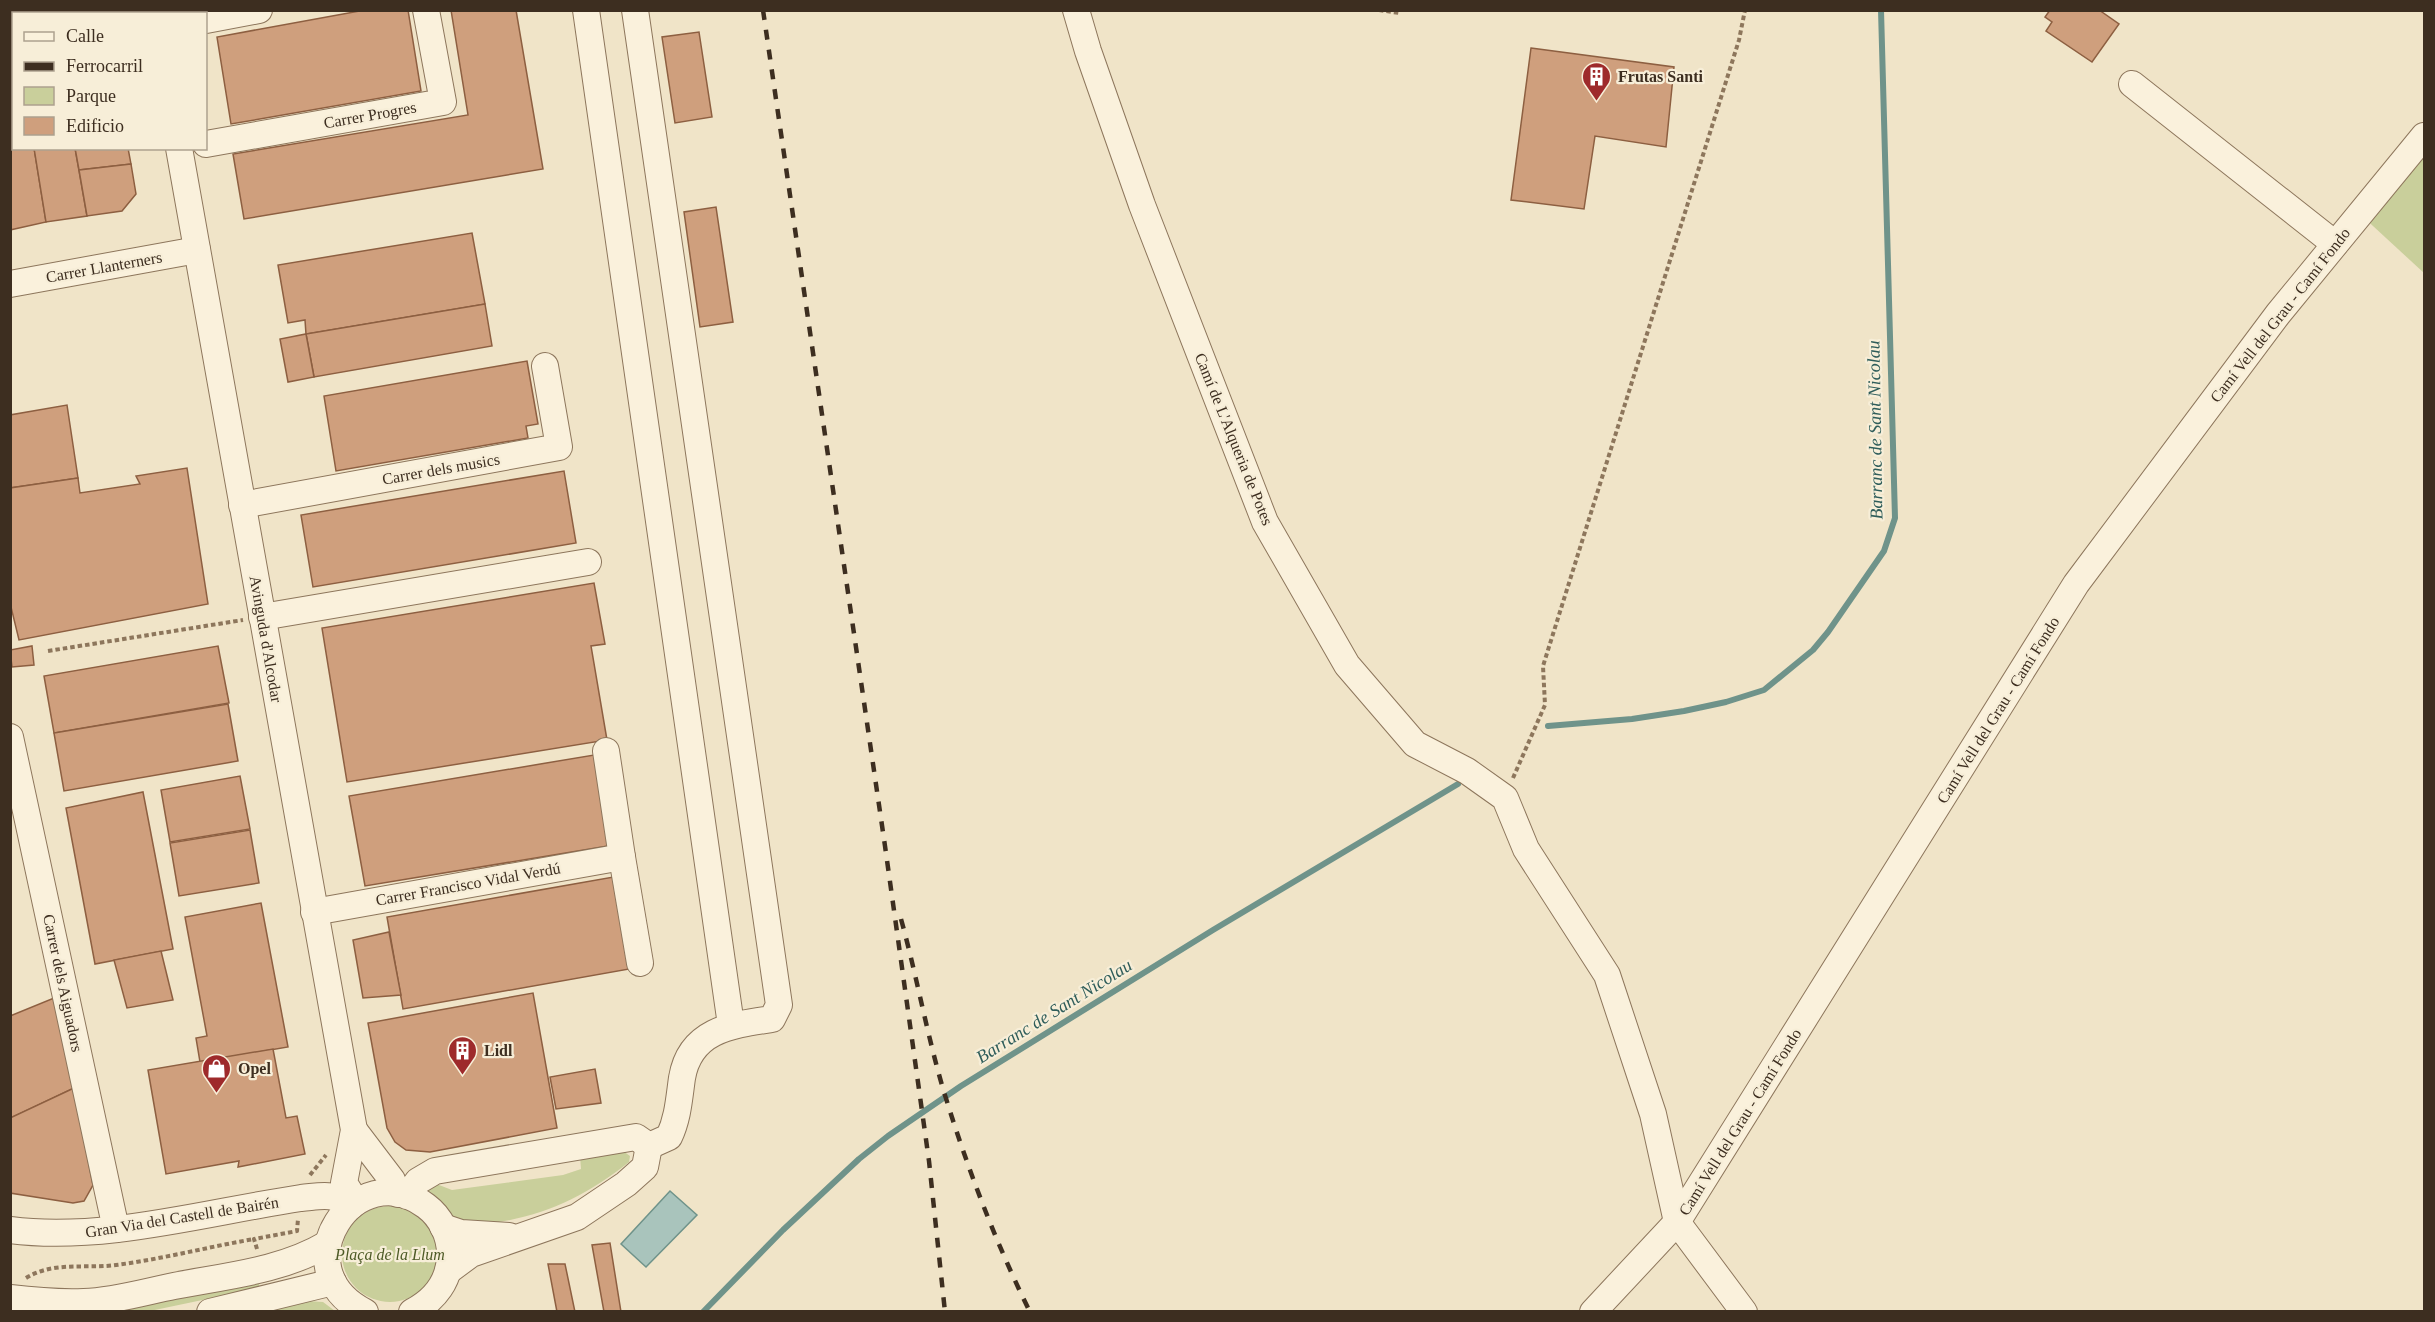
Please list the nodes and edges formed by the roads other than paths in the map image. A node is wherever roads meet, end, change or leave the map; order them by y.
1 (259, 10) edge
2 (426, 10) edge
3 (586, 10) edge
4 (635, 10) edge
5 (1076, 10) edge
6 (207, 20) edge
7 (2132, 84) dead end
8 (2424, 136) edge
9 (207, 144) edge
10 (180, 150) edge
11 (2335, 244) junction
12 (197, 250) junction
13 (10, 284) edge
14 (545, 366) dead end
15 (242, 505) junction
16 (588, 562) dead end
17 (262, 617) junction
18 (10, 737) edge
19 (606, 751) dead end
20 (622, 857) junction
21 (314, 912) junction
22 (640, 963) dead end
23 (731, 1025) junction
24 (354, 1130) junction
25 (650, 1146) junction
26 (378, 1160) junction
27 (435, 1171) junction
28 (403, 1195) junction
29 (301, 1198) junction
30 (354, 1204) junction
31 (1677, 1222) junction
32 (443, 1227) junction
33 (116, 1229) junction
34 (10, 1230) edge
35 (519, 1237) junction
36 (327, 1244) junction
37 (448, 1271) junction
38 (333, 1282) junction
39 (16, 1290) edge
40 (358, 1309) edge
41 (210, 1311) edge
42 (412, 1311) edge
43 (1593, 1311) edge
44 (1744, 1311) edge

1 - 6 street
2 - 9 street, Carrer Progres
3 - 23 street
4 - 23 street
5 - 31 street, Camí de L'Alqueria de Potes
7 - 11 street
8 - 11 street, Camí Vell del Grau - Camí Fondo
10 - 12 street, Avinguda d'Alcodar
11 - 31 street, Camí Vell del Grau - Camí Fondo
12 - 13 street, Carrer Llanterners
12 - 15 street, Avinguda d'Alcodar
14 - 15 street, Carrer dels musics
15 - 17 street, Avinguda d'Alcodar
16 - 17 street
17 - 21 street, Avinguda d'Alcodar
18 - 33 street, Carrer dels Aiguadors
19 - 20 street
20 - 21 street, Carrer Francisco Vidal Verdú
20 - 22 street
21 - 24 street, Avinguda d'Alcodar
23 - 25 street
24 - 26 street, Avinguda d'Alcodar
24 - 29 street
24 - 30 street, Avinguda d'Alcodar
25 - 27 street
25 - 35 street
26 - 27 street
26 - 28 street, Avinguda d'Alcodar
27 - 28 street
28 - 30 street
28 - 32 street
29 - 30 street, Gran Via del Castell de Bairén
29 - 33 street, Gran Via del Castell de Bairén
30 - 36 street
31 - 43 street
31 - 44 street, Camí Vell del Grau - Camí Fondo
32 - 35 street
32 - 37 street
33 - 34 street, Gran Via del Castell de Bairén
35 - 37 street
36 - 38 street
36 - 39 street
37 - 42 street
38 - 40 street
38 - 41 street

